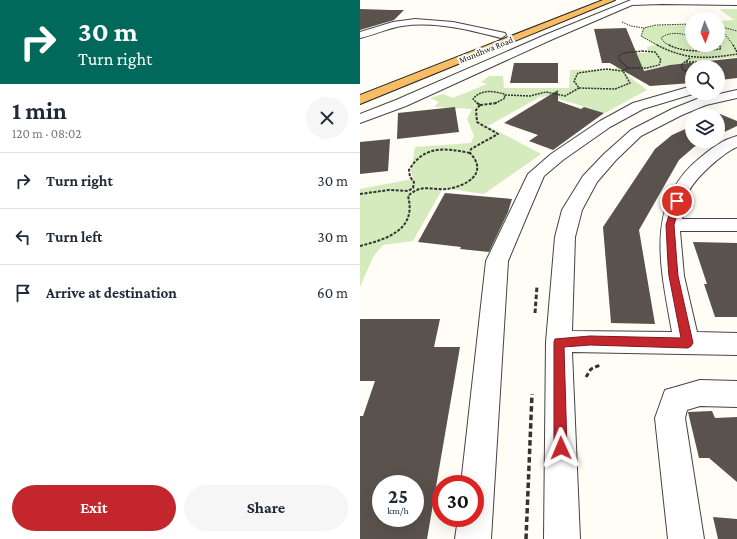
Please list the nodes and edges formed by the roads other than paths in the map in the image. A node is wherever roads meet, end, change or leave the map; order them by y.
1 (595, 0) edge
2 (611, 0) edge
3 (737, 2) edge
4 (374, 21) dead end
5 (403, 23) junction
6 (360, 35) edge
7 (501, 35) junction
8 (406, 72) junction
9 (418, 77) junction
10 (360, 90) edge
11 (685, 92) edge
12 (737, 94) edge
13 (360, 100) edge
14 (360, 119) edge
15 (737, 141) edge
16 (670, 225) junction
17 (737, 225) edge
18 (559, 342) junction
19 (688, 343) junction
20 (737, 344) edge
21 (737, 394) edge
22 (473, 539) edge
23 (562, 539) edge
24 (686, 539) edge

1 - 7 highway, Mundhwa Road
2 - 9 highway, Mundhwa Road
3 - 14 street
4 - 5 street
5 - 6 street
5 - 7 street
7 - 8 highway, Mundhwa Road
8 - 9 highway
8 - 10 highway, Mundhwa Road
9 - 13 highway, Mundhwa Road
11 - 22 street
12 - 18 street
15 - 16 street
16 - 17 street
16 - 19 street
18 - 19 street
18 - 23 street
19 - 20 street
21 - 24 street

